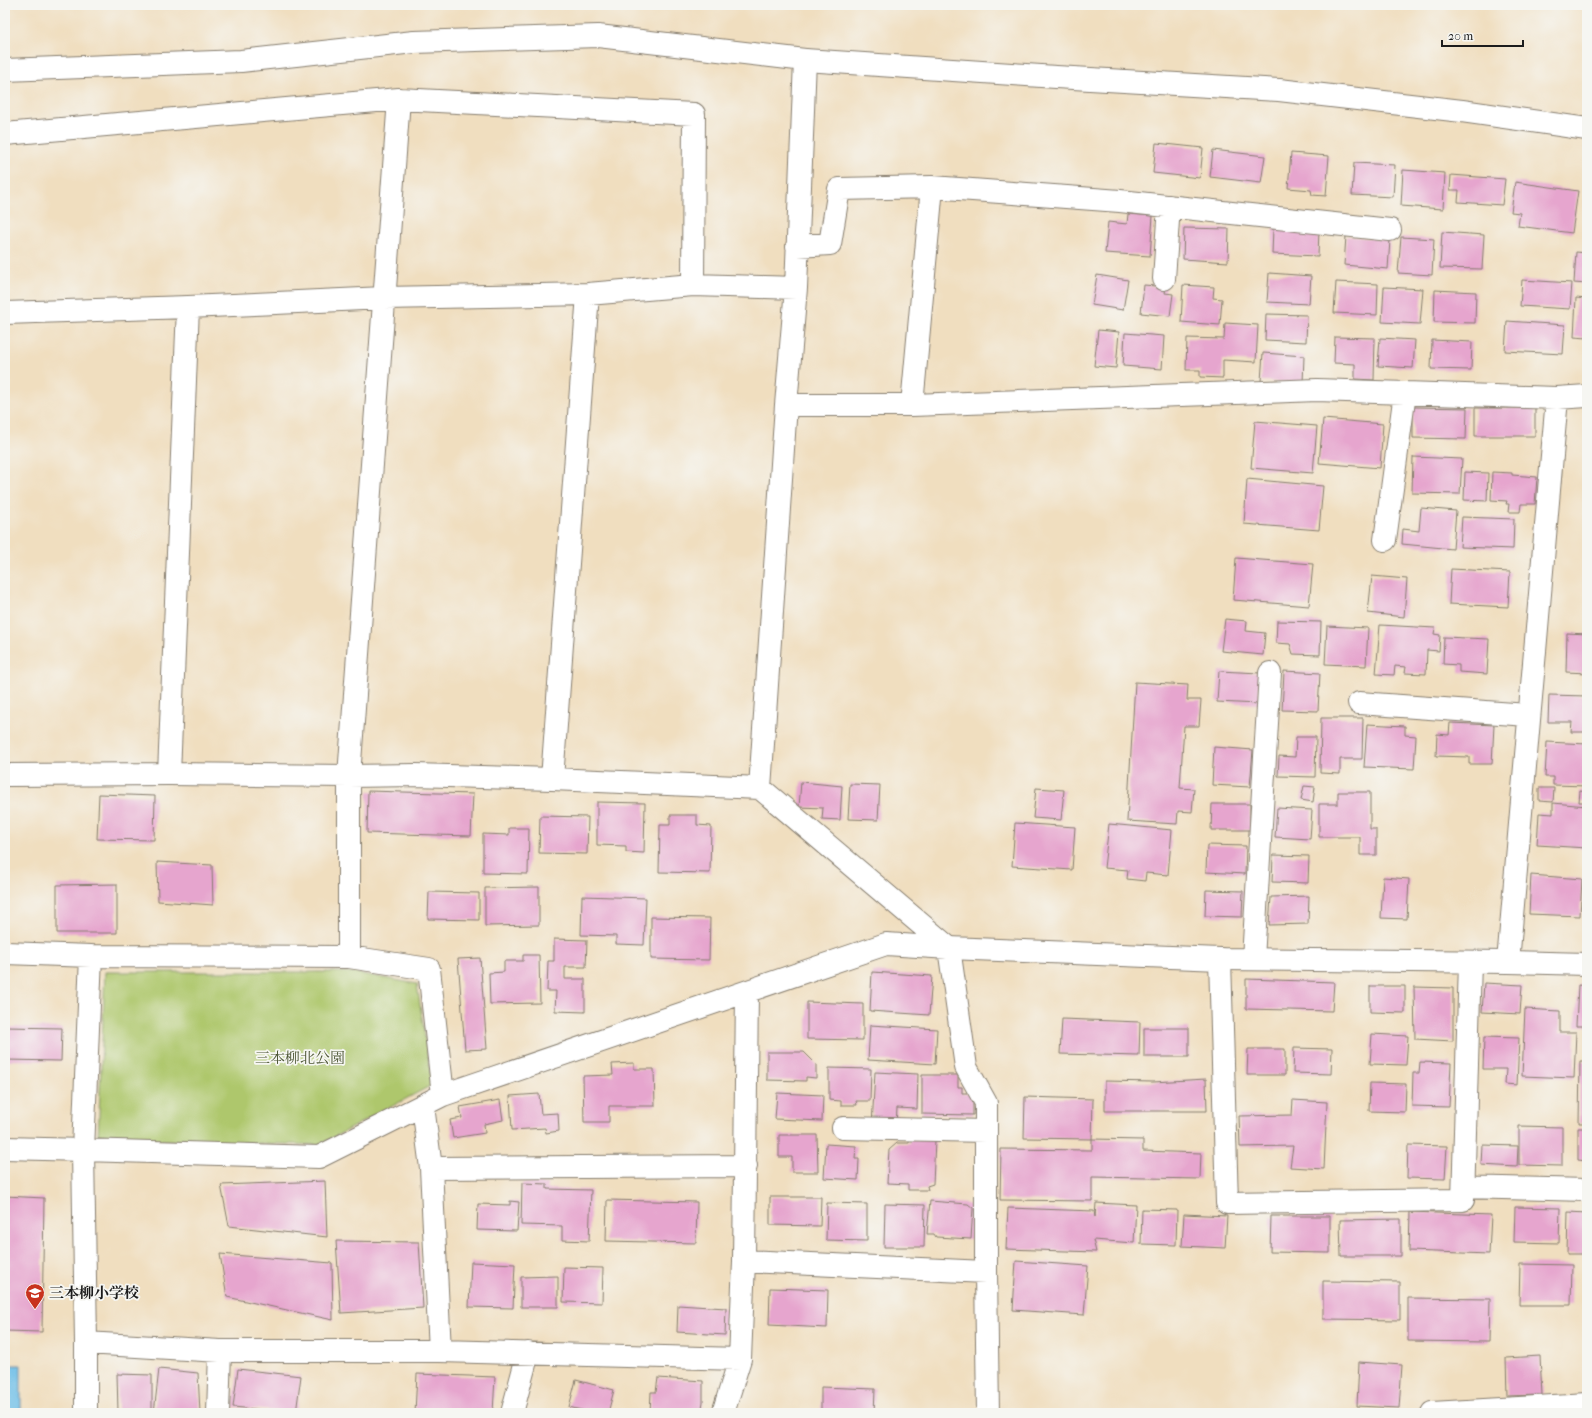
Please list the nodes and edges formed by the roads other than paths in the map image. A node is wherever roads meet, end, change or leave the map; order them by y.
1 (805, 60) junction
2 (5, 70) edge
3 (399, 99) junction
4 (1587, 129) edge
5 (5, 134) edge
6 (932, 187) junction
7 (1169, 206) junction
8 (1390, 230) dead end
9 (797, 246) junction
10 (1164, 279) dead end
11 (693, 284) junction
12 (796, 288) junction
13 (588, 294) junction
14 (384, 298) junction
15 (188, 307) junction
16 (5, 313) edge
17 (1405, 393) junction
18 (1587, 396) edge
19 (1557, 398) junction
20 (786, 405) junction
21 (912, 405) junction
22 (1385, 540) dead end
23 (1270, 673) dead end
24 (1359, 703) dead end
25 (1528, 715) junction
26 (169, 774) junction
27 (5, 775) edge
28 (349, 776) junction
29 (552, 779) junction
30 (760, 788) junction
31 (949, 948) junction
32 (5, 953) edge
33 (91, 956) junction
34 (349, 957) junction
35 (1220, 959) junction
36 (1253, 959) junction
37 (1470, 962) junction
38 (1508, 962) junction
39 (1587, 964) edge
40 (747, 992) junction
41 (443, 1096) junction
42 (423, 1106) junction
43 (843, 1128) dead end
44 (986, 1131) junction
45 (5, 1148) edge
46 (83, 1150) junction
47 (746, 1166) junction
48 (431, 1168) junction
49 (1464, 1187) junction
50 (1587, 1190) edge
51 (744, 1261) junction
52 (986, 1272) junction
53 (86, 1343) junction
54 (220, 1350) junction
55 (440, 1351) junction
56 (528, 1353) junction
57 (740, 1359) junction
58 (1587, 1404) edge
59 (86, 1413) edge
60 (218, 1413) edge
61 (512, 1413) edge
62 (723, 1413) edge
63 (988, 1413) edge
64 (1432, 1413) edge

1 - 2 street
1 - 4 street
1 - 9 street
3 - 5 street
3 - 11 street
3 - 14 street
6 - 7 street
6 - 9 street
6 - 21 street
7 - 8 street
7 - 10 street
9 - 12 street
11 - 12 street
11 - 13 street
12 - 20 street
13 - 14 street
13 - 29 street
14 - 15 street
14 - 28 street
15 - 16 street
15 - 26 street
17 - 19 street
17 - 21 street
17 - 22 street
18 - 19 street
19 - 25 street
20 - 21 street
20 - 30 street
23 - 36 street
24 - 25 street
25 - 38 street
26 - 27 street
26 - 28 street
28 - 29 street
28 - 34 street
29 - 30 street
30 - 31 street
31 - 35 street
31 - 40 street
31 - 44 street
32 - 33 street
33 - 34 street
33 - 46 street
34 - 41 street
35 - 36 street
35 - 49 street
36 - 37 street
37 - 38 street
37 - 49 street
38 - 39 street
40 - 41 street
40 - 47 street
41 - 42 street
42 - 46 street
42 - 48 street
43 - 44 street
44 - 52 street
45 - 46 street
46 - 53 street
47 - 48 street
47 - 51 street
48 - 55 street
49 - 50 street
51 - 52 street
51 - 57 street
52 - 63 street
53 - 54 street
53 - 59 street
54 - 55 street
54 - 60 street
55 - 56 street
56 - 57 street
56 - 61 street
57 - 62 street
58 - 64 street

